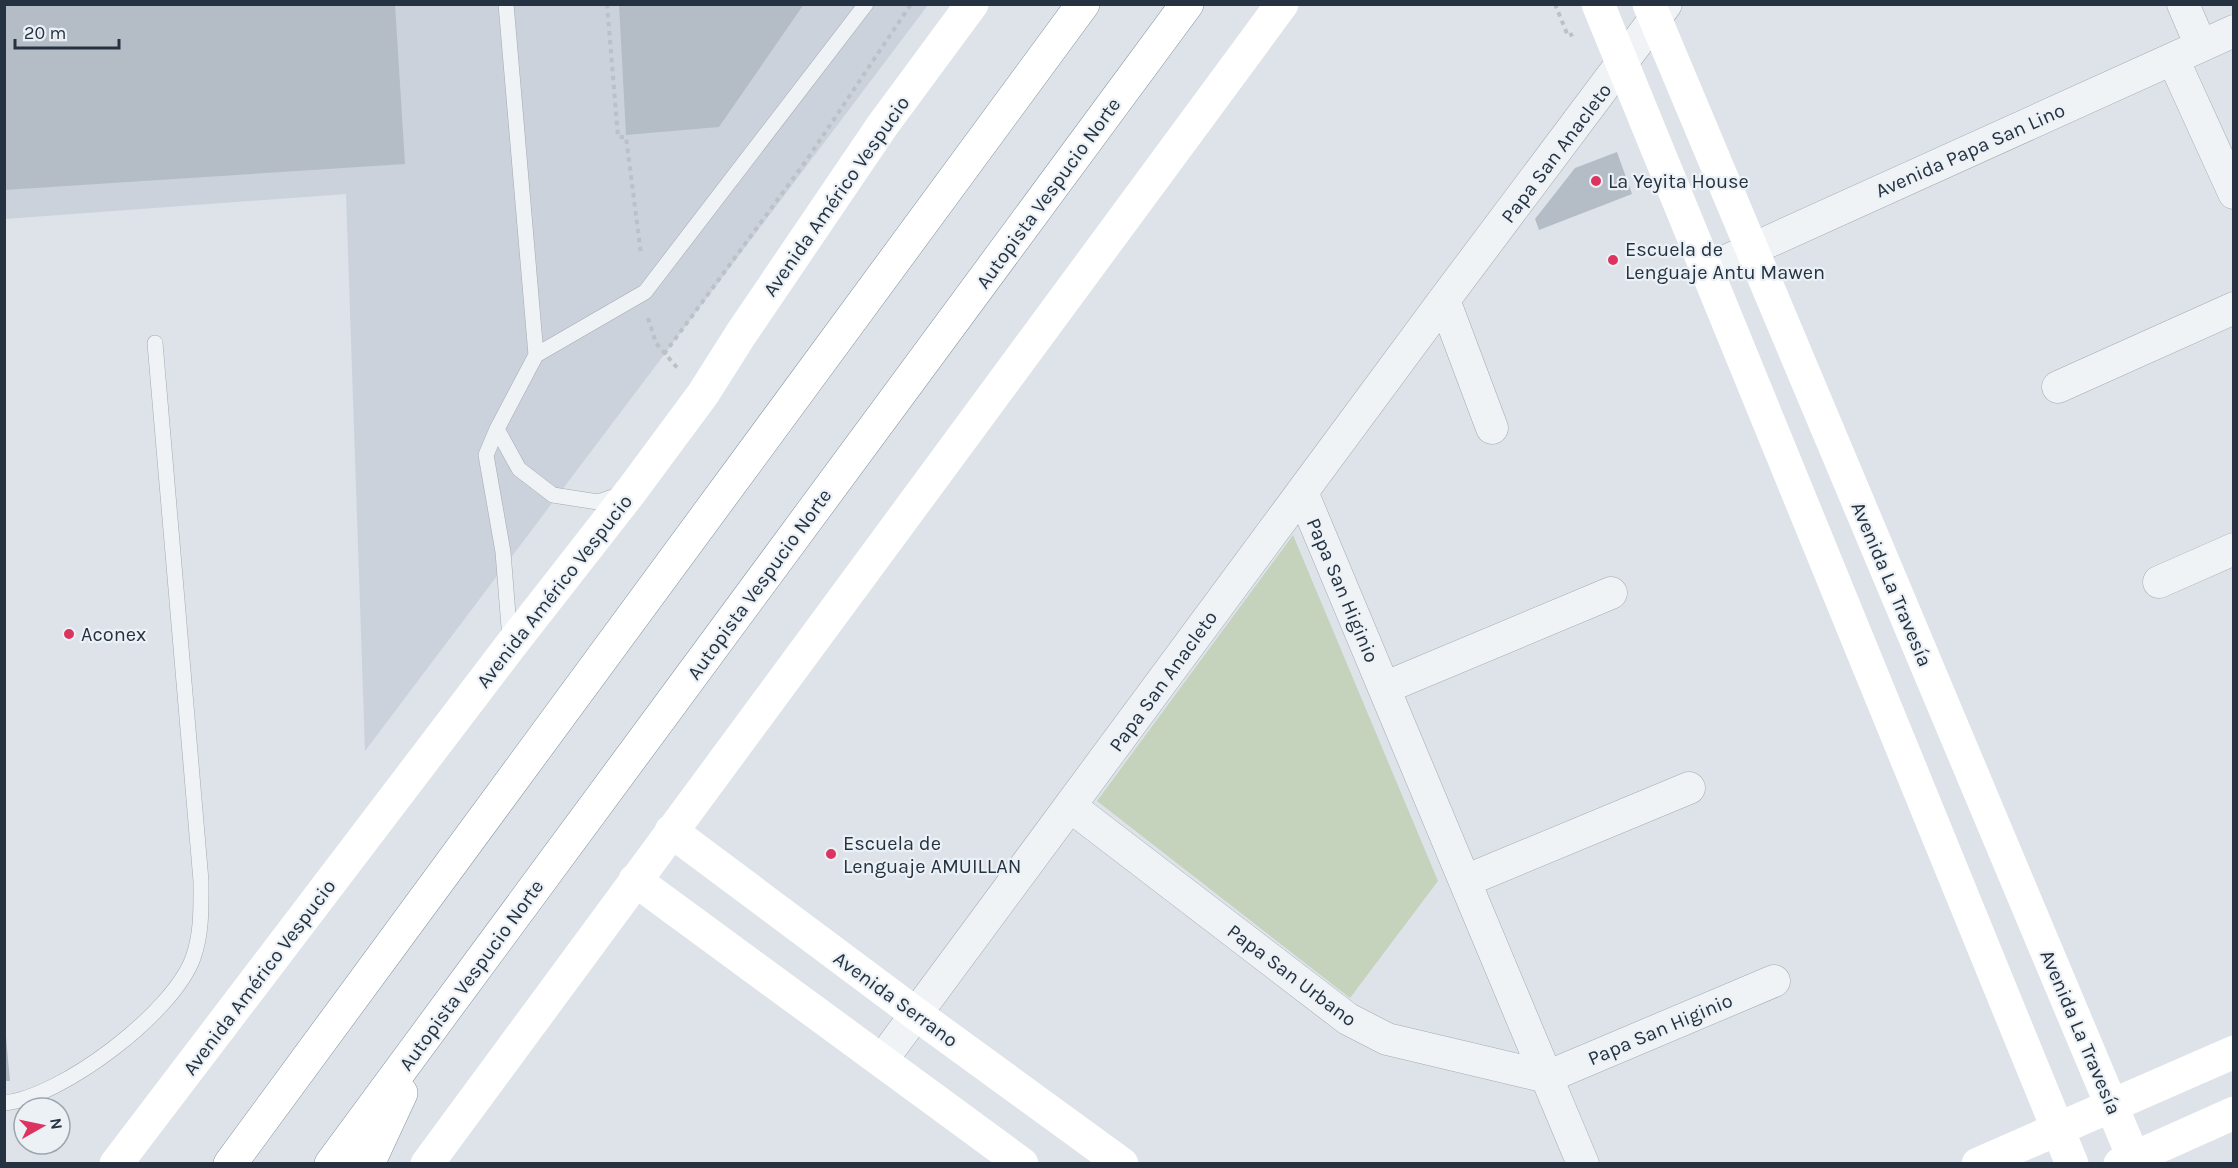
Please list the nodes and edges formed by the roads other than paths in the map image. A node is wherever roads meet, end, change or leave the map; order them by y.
1 (506, 4) edge
2 (866, 4) edge
3 (972, 4) edge
4 (1083, 4) edge
5 (1186, 4) edge
6 (1282, 4) edge
7 (1598, 4) edge
8 (2182, 4) edge
9 (1657, 10) edge
10 (2234, 31) edge
11 (2187, 52) junction
12 (1623, 63) junction
13 (2234, 193) edge
14 (1751, 249) junction
15 (1706, 270) junction
16 (1444, 300) junction
17 (2234, 308) edge
18 (155, 343) dead end
19 (536, 355) junction
20 (2058, 387) dead end
21 (1492, 428) dead end
22 (496, 429) junction
23 (632, 490) junction
24 (1302, 492) junction
25 (2234, 549) edge
26 (2159, 582) dead end
27 (1611, 593) dead end
28 (511, 645) junction
29 (1384, 688) junction
30 (1689, 788) dead end
31 (1070, 806) junction
32 (671, 831) junction
33 (635, 880) junction
34 (1465, 881) junction
35 (1774, 981) dead end
36 (916, 1014) junction
37 (420, 1044) junction
38 (2234, 1052) edge
39 (882, 1060) junction
40 (1546, 1077) junction
41 (4, 1103) edge
42 (2112, 1105) junction
43 (2234, 1113) edge
44 (2057, 1128) junction
45 (2130, 1162) edge
46 (116, 1164) edge
47 (230, 1164) edge
48 (331, 1164) edge
49 (368, 1164) edge
50 (427, 1164) edge
51 (1022, 1164) edge
52 (1122, 1164) edge
53 (1583, 1164) edge
54 (1978, 1164) edge
55 (2072, 1164) edge

1 - 19 lane
2 - 19 lane
3 - 23 main road, Avenida Américo Vespucio
4 - 47 main road
5 - 37 main road, Autopista Vespucio Norte
6 - 32 main road
7 - 12 main road
8 - 11 street
9 - 12 street, Papa San Anacleto
9 - 14 main road, Avenida La Travesía
10 - 11 street, Avenida Papa San Lino
11 - 13 street
11 - 14 street, Avenida Papa San Lino
12 - 15 main road
12 - 16 street, Papa San Anacleto
14 - 15 street, Avenida Papa San Lino
14 - 42 main road, Avenida La Travesía
15 - 44 main road
16 - 21 street
16 - 24 street, Papa San Anacleto
17 - 20 street
18 - 41 lane
19 - 22 lane
22 - 23 lane
22 - 28 lane
23 - 28 main road, Avenida Américo Vespucio
24 - 29 street, Papa San Higinio
24 - 31 street, Papa San Anacleto
25 - 26 street
27 - 29 street, Papa San Higinio
28 - 46 main road, Avenida Américo Vespucio
29 - 34 street, Papa San Higinio
30 - 34 street
31 - 36 street, Papa San Anacleto
31 - 40 street, Papa San Urbano
32 - 33 main road
32 - 36 main road, Avenida Serrano
33 - 39 main road
33 - 50 main road
34 - 40 street, Papa San Higinio
35 - 40 street, Papa San Higinio
36 - 39 street, Papa San Anacleto
36 - 52 main road, Avenida Serrano
37 - 48 main road, Autopista Vespucio Norte
37 - 49 main road
38 - 42 main road
39 - 51 main road
40 - 53 street, Papa San Higinio
42 - 44 main road
42 - 45 main road, Avenida La Travesía
43 - 45 main road
44 - 54 main road
44 - 55 main road

